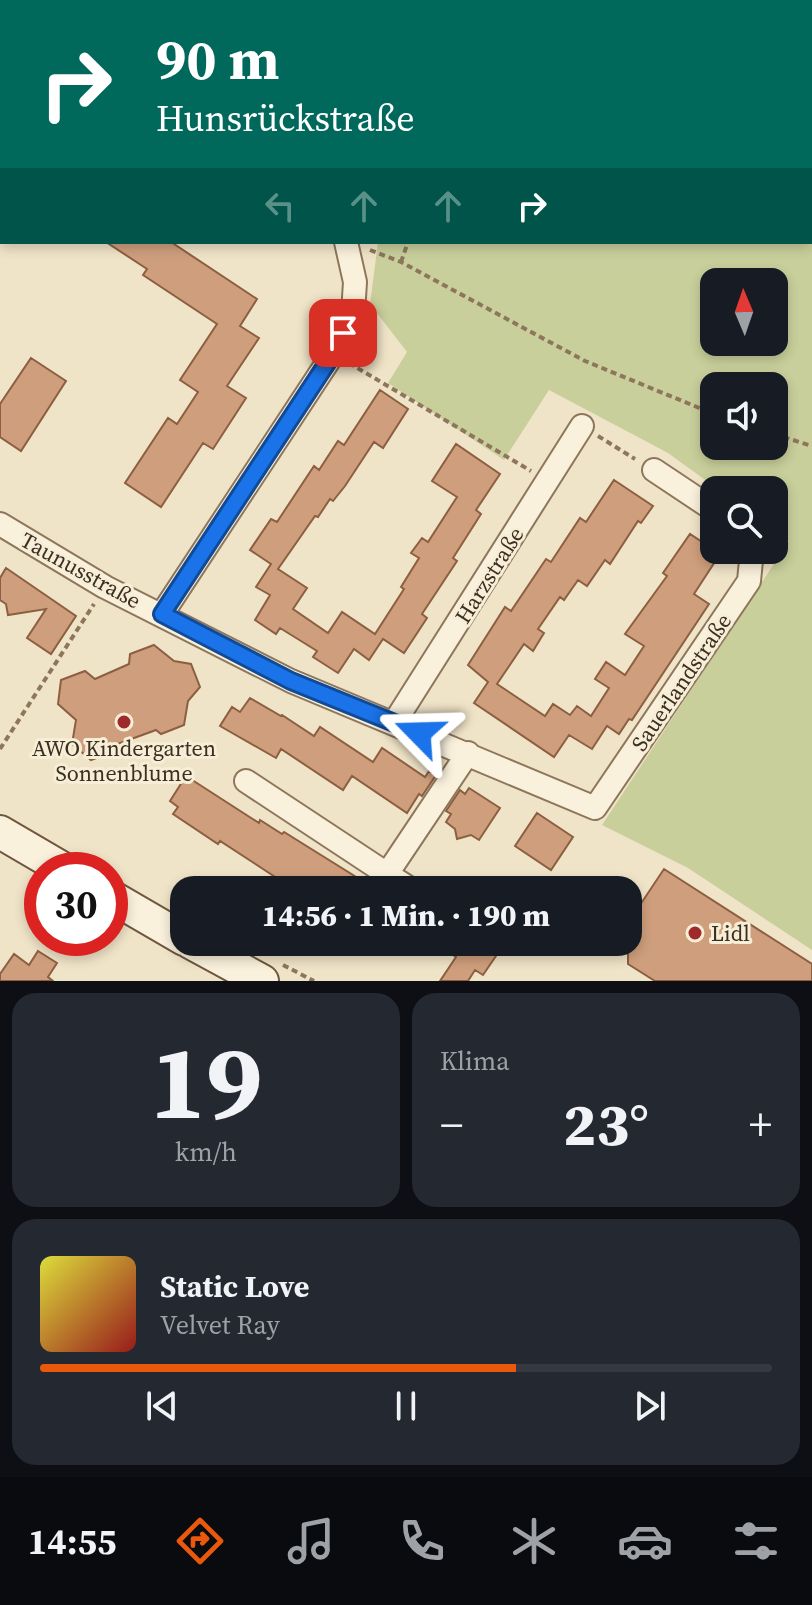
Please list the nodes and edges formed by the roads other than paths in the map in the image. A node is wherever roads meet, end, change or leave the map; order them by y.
1 (354, 244) edge
2 (582, 426) road end
3 (654, 470) road end
4 (700, 501) edge
5 (0, 524) edge
6 (751, 564) edge
7 (162, 614) junction
8 (394, 723) junction
9 (468, 753) junction
10 (246, 781) dead end
11 (595, 808) joint
12 (0, 832) edge
13 (48, 852) edge
14 (387, 874) junction
15 (390, 876) edge
16 (128, 896) edge
17 (170, 928) edge
18 (216, 956) edge
19 (262, 981) edge

1 - 7 street
2 - 8 street, Harzstraße
3 - 4 street
5 - 7 street, Taunusstraße
6 - 11 street, Sauerlandstraße
7 - 8 street, Taunusstraße
8 - 9 street, Taunusstraße
9 - 11 street, Taunusstraße
9 - 14 street
10 - 14 street
12 - 13 main road
14 - 15 street
16 - 17 main road
18 - 19 main road

